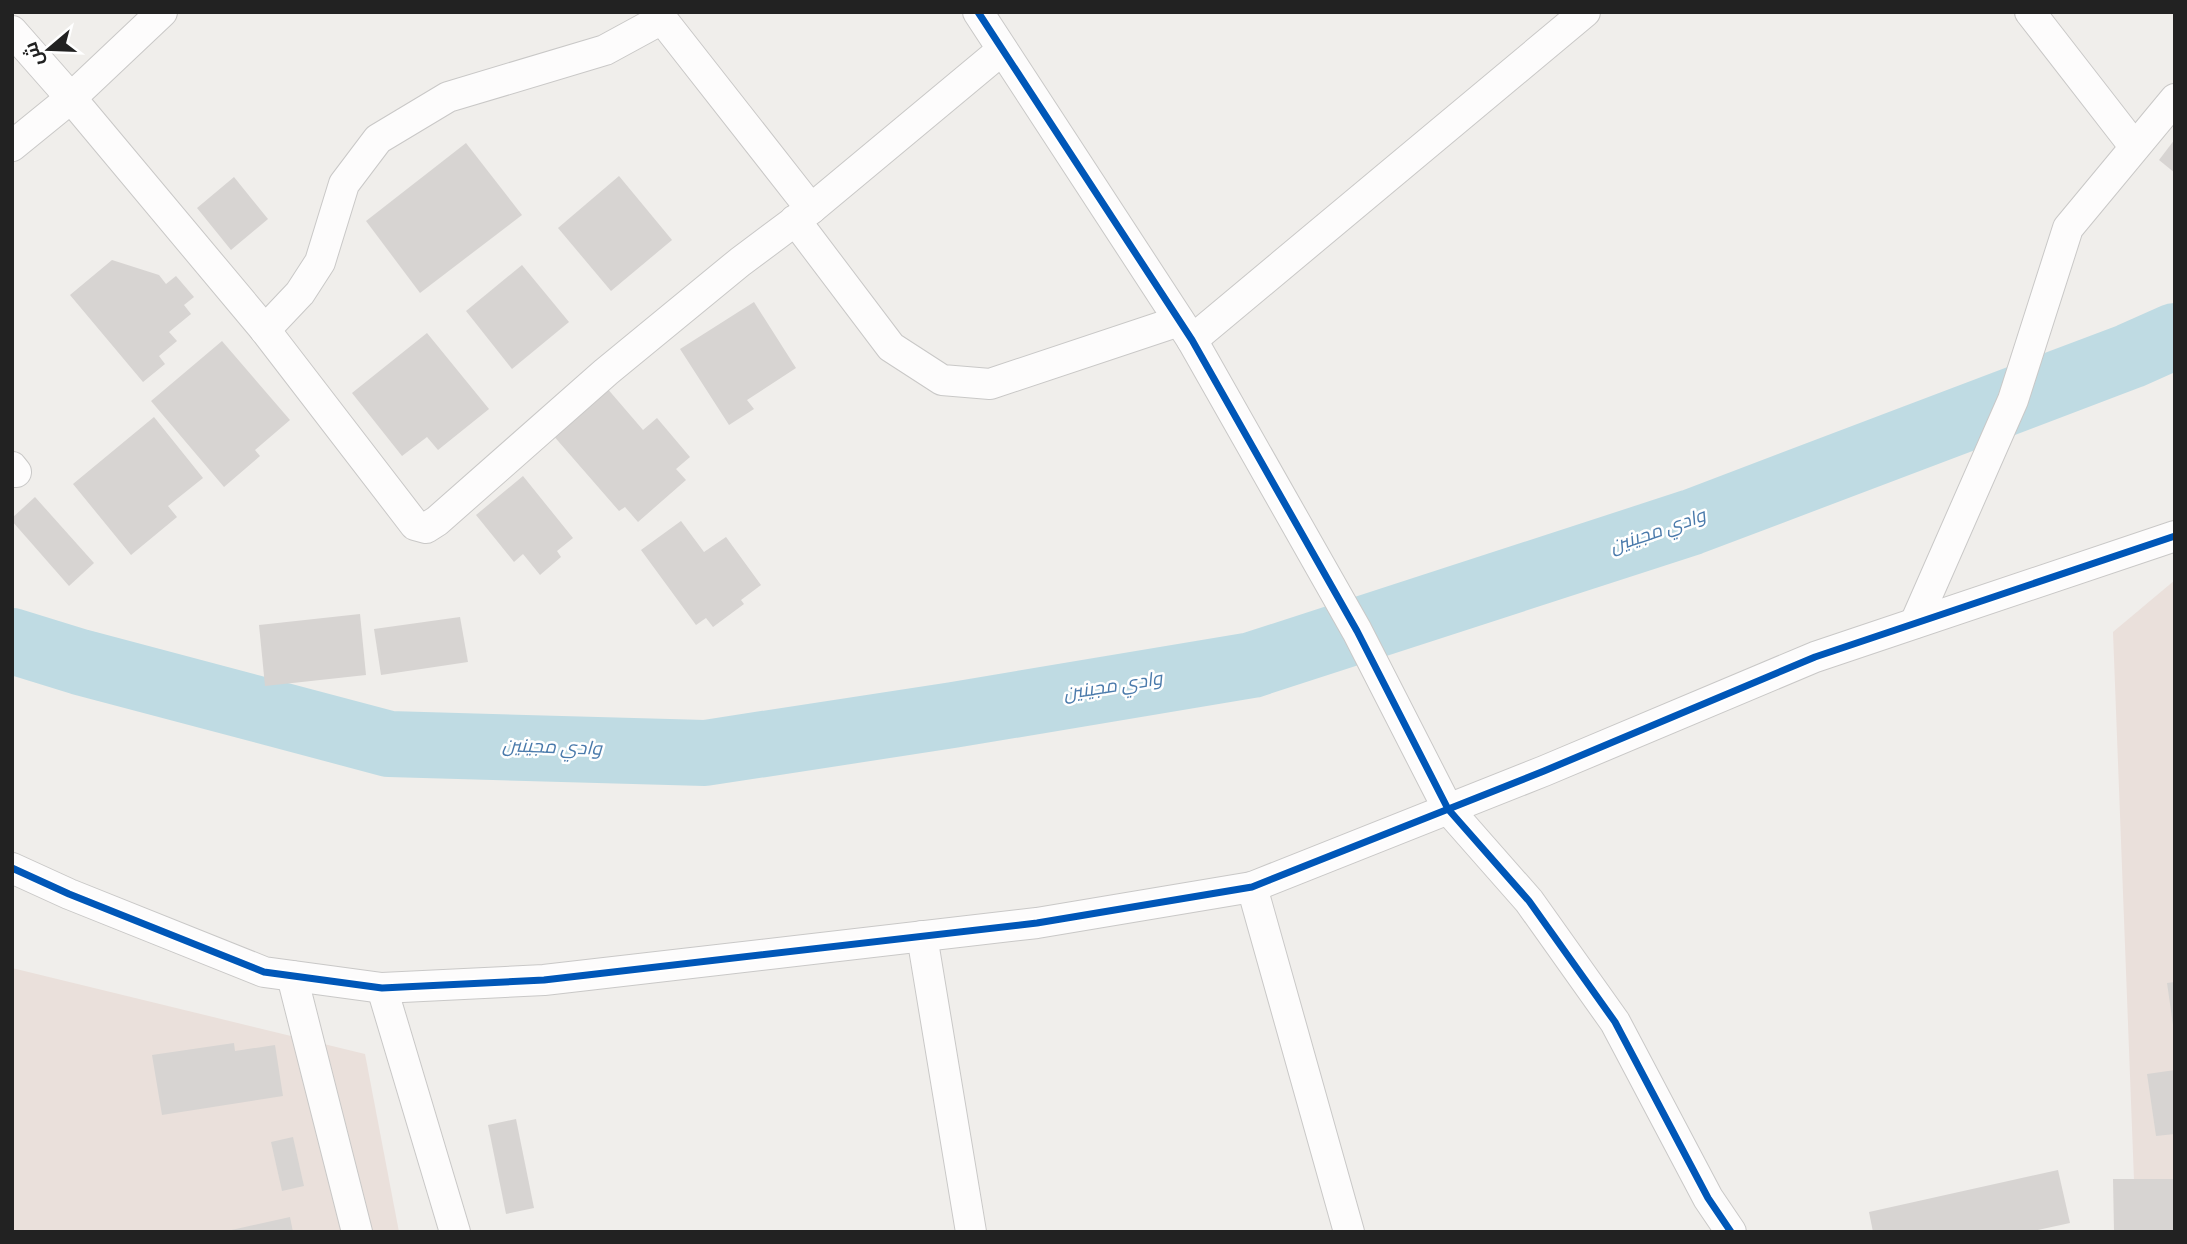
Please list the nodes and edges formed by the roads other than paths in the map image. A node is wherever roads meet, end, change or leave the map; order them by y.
1 (162, 12) edge
2 (978, 12) edge
3 (1585, 12) edge
4 (2030, 12) edge
5 (659, 16) edge
6 (12, 31) edge
7 (1002, 50) junction
8 (71, 98) junction
9 (2175, 99) edge
10 (12, 146) edge
11 (2134, 146) junction
12 (803, 214) junction
13 (265, 330) junction
14 (1186, 330) junction
15 (2175, 536) edge
16 (1915, 623) junction
17 (1448, 809) junction
18 (12, 868) edge
19 (1252, 887) junction
20 (922, 936) junction
21 (292, 976) junction
22 (382, 988) junction
23 (1350, 1231) edge
24 (357, 1232) edge
25 (455, 1232) edge
26 (971, 1232) edge
27 (1731, 1232) edge

1 - 8 street
2 - 7 street
3 - 14 street
4 - 11 street
5 - 12 street
5 - 13 street
6 - 8 street
7 - 12 street
7 - 14 street
8 - 10 street
8 - 13 street
9 - 11 street
11 - 16 street
12 - 13 street
12 - 14 street
14 - 17 street
15 - 16 street
16 - 17 street
17 - 19 street
17 - 27 street
18 - 21 street
19 - 20 street
19 - 23 street
20 - 22 street
20 - 26 street
21 - 22 street
21 - 24 street
22 - 25 street

